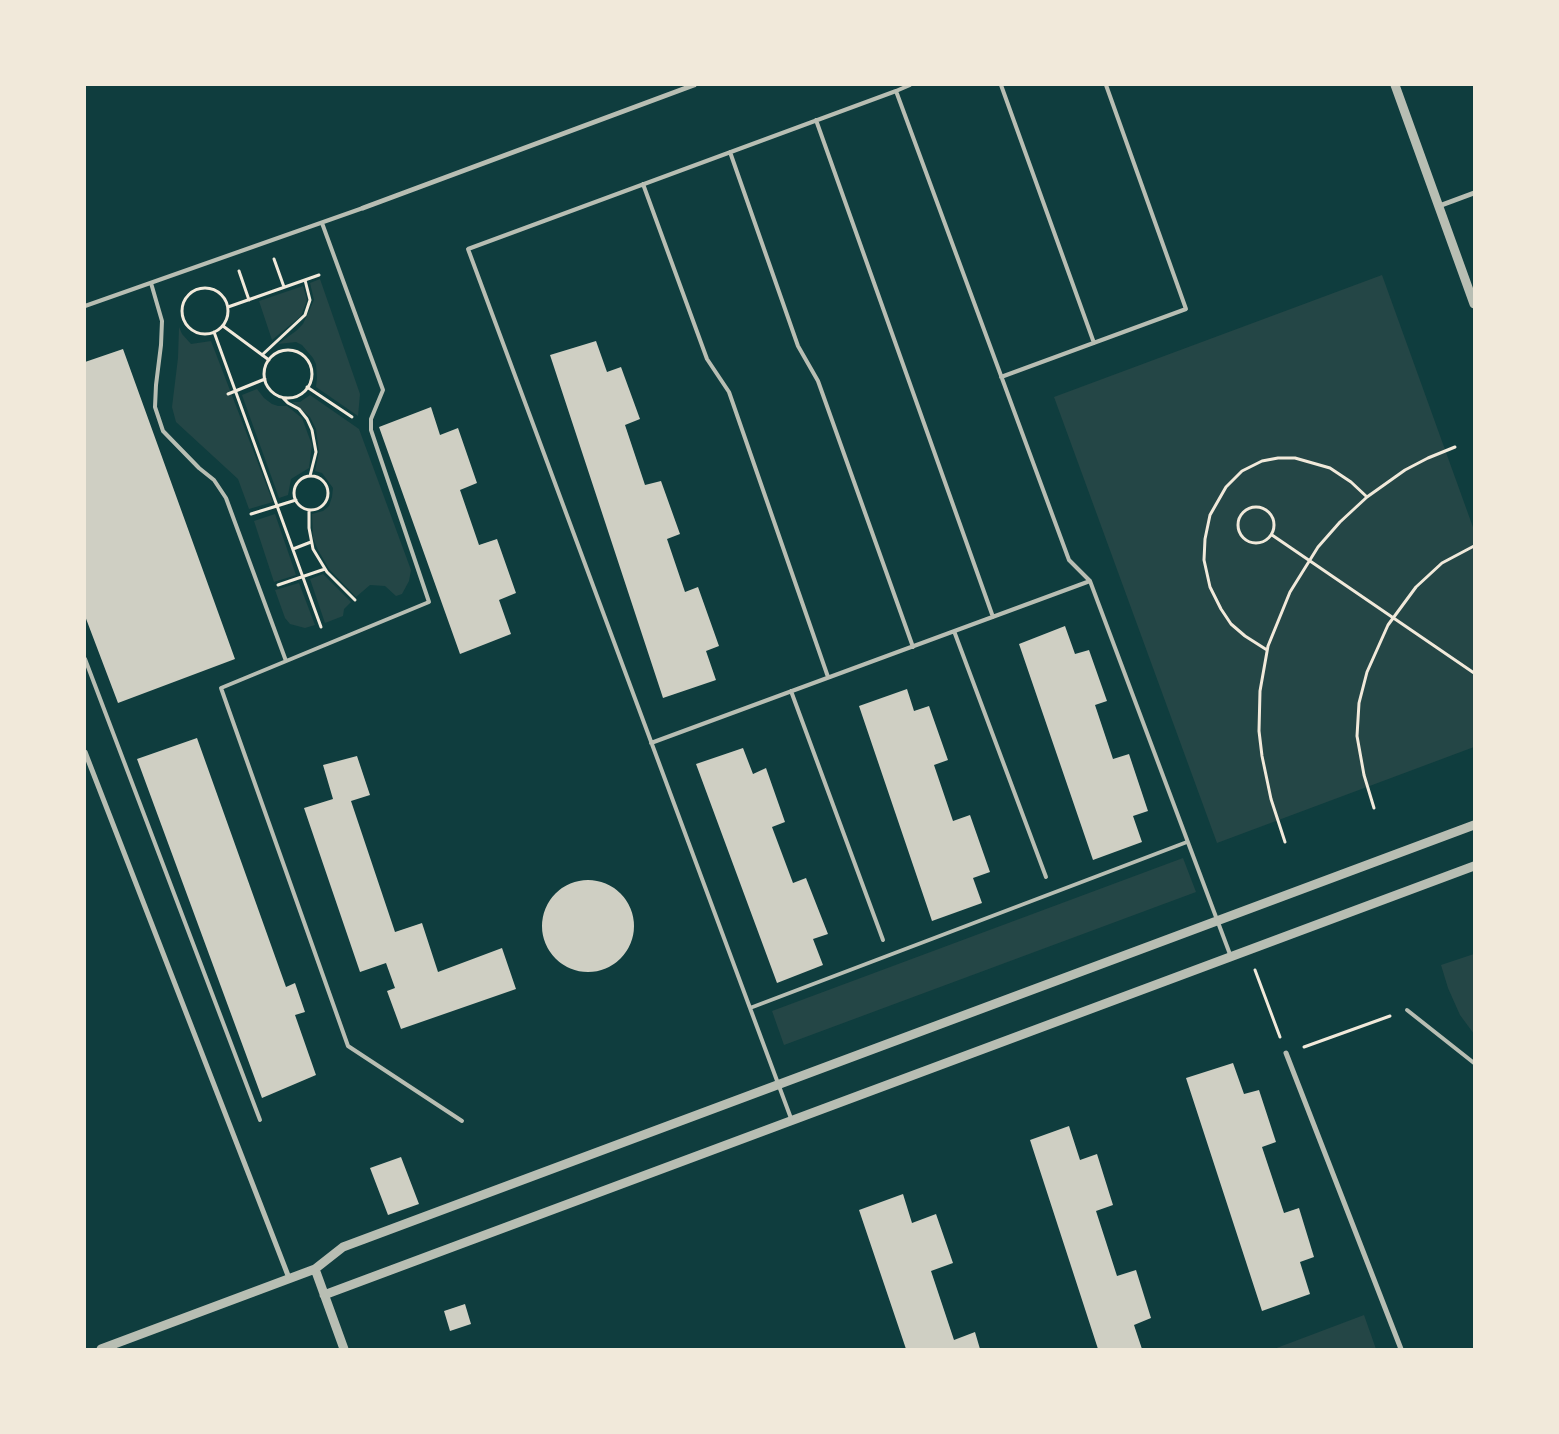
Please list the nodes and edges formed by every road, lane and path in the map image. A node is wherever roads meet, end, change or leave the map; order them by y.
1 (694, 85) edge
2 (910, 85) edge
3 (1001, 85) edge
4 (1106, 85) edge
5 (1395, 85) edge
6 (896, 90) junction
7 (816, 120) junction
8 (730, 152) junction
9 (643, 184) junction
10 (1474, 193) edge
11 (1438, 206) junction
12 (364, 208) joint
13 (322, 223) junction
14 (269, 242) junction
15 (234, 254) junction
16 (319, 274) dead end
17 (305, 280) junction
18 (152, 283) junction
19 (284, 287) junction
20 (249, 300) junction
21 (1474, 304) edge
22 (85, 306) edge
23 (228, 307) junction
24 (223, 326) junction
25 (214, 332) junction
26 (1094, 343) junction
27 (262, 354) junction
28 (269, 360) junction
29 (1001, 377) junction
30 (265, 379) junction
31 (307, 387) junction
32 (235, 391) junction
33 (228, 394) dead end
34 (283, 398) junction
35 (371, 430) junction
36 (1455, 448) dead end
37 (310, 476) junction
38 (1367, 497) junction
39 (296, 500) junction
40 (277, 506) junction
41 (309, 510) junction
42 (234, 520) junction
43 (1272, 535) junction
44 (312, 542) junction
45 (1474, 546) edge
46 (293, 549) junction
47 (1309, 560) junction
48 (325, 569) junction
49 (302, 576) junction
50 (1090, 581) junction
51 (260, 591) junction
52 (355, 600) dead end
53 (993, 617) junction
54 (1393, 618) junction
55 (954, 631) junction
56 (327, 644) junction
57 (913, 647) junction
58 (1267, 650) junction
59 (85, 659) edge
60 (286, 661) junction
61 (1474, 673) edge
62 (828, 677) junction
63 (791, 691) junction
64 (651, 743) junction
65 (85, 752) edge
66 (1374, 808) dead end
67 (1474, 825) edge
68 (1187, 842) junction
69 (1285, 842) dead end
70 (1474, 866) edge
71 (1046, 877) dead end
72 (1217, 921) junction
73 (884, 940) dead end
74 (1247, 951) junction
75 (1231, 957) junction
76 (750, 1008) junction
77 (1407, 1010) joint
78 (1286, 1053) junction
79 (1474, 1063) edge
80 (778, 1085) junction
81 (260, 1120) dead end
82 (462, 1121) dead end
83 (792, 1121) junction
84 (315, 1268) junction
85 (289, 1278) junction
86 (324, 1295) junction
87 (101, 1349) edge
88 (344, 1349) edge
89 (1401, 1349) edge

1 - 12 street
2 - 6 lane
3 - 26 lane
4 - 26 lane
5 - 11 street
6 - 7 lane
6 - 29 lane
7 - 8 lane
7 - 53 lane
8 - 9 lane
8 - 57 lane
9 - 62 lane
9 - 64 lane
10 - 11 street
11 - 21 street
12 - 13 lane
13 - 14 lane
13 - 35 lane
14 - 15 lane
14 - 19 path
15 - 18 lane
15 - 20 path
16 - 17 path
17 - 19 path
17 - 27 path
18 - 22 lane
18 - 42 lane
19 - 20 path
20 - 23 path
23 - 24 path
23 - 25 path
24 - 25 path
24 - 27 path
25 - 32 path
26 - 29 lane
27 - 28 path
28 - 30 path
28 - 31 path
29 - 50 lane
30 - 32 path
30 - 34 path
31 - 34 path
31 - 35 path
32 - 33 path
32 - 40 path
34 - 37 path
35 - 56 lane
36 - 38 path
37 - 39 path
37 - 41 path
38 - 47 path
38 - 58 path
39 - 40 path
39 - 41 path
40 - 42 path
40 - 46 path
41 - 44 path
42 - 51 lane
43 - 43 path
43 - 47 path
44 - 46 path
44 - 48 path
45 - 54 path
46 - 49 path
47 - 54 path
47 - 58 path
48 - 49 path
48 - 52 path
49 - 51 path
49 - 56 path
50 - 53 lane
50 - 68 lane
51 - 60 lane
53 - 55 lane
54 - 61 path
54 - 66 path
55 - 57 lane
55 - 71 lane
56 - 60 lane
57 - 62 lane
58 - 69 path
59 - 81 lane
60 - 82 lane
62 - 63 lane
63 - 64 lane
63 - 73 lane
64 - 76 lane
65 - 85 street
67 - 72 street
68 - 72 lane
68 - 76 lane
70 - 74 street
72 - 75 lane
72 - 80 street
74 - 75 street
74 - 78 path
75 - 83 street
76 - 80 lane
77 - 78 path
77 - 79 lane
78 - 89 street
80 - 83 lane
80 - 84 street
83 - 86 street
84 - 85 street
84 - 86 street
85 - 87 street
86 - 88 street

